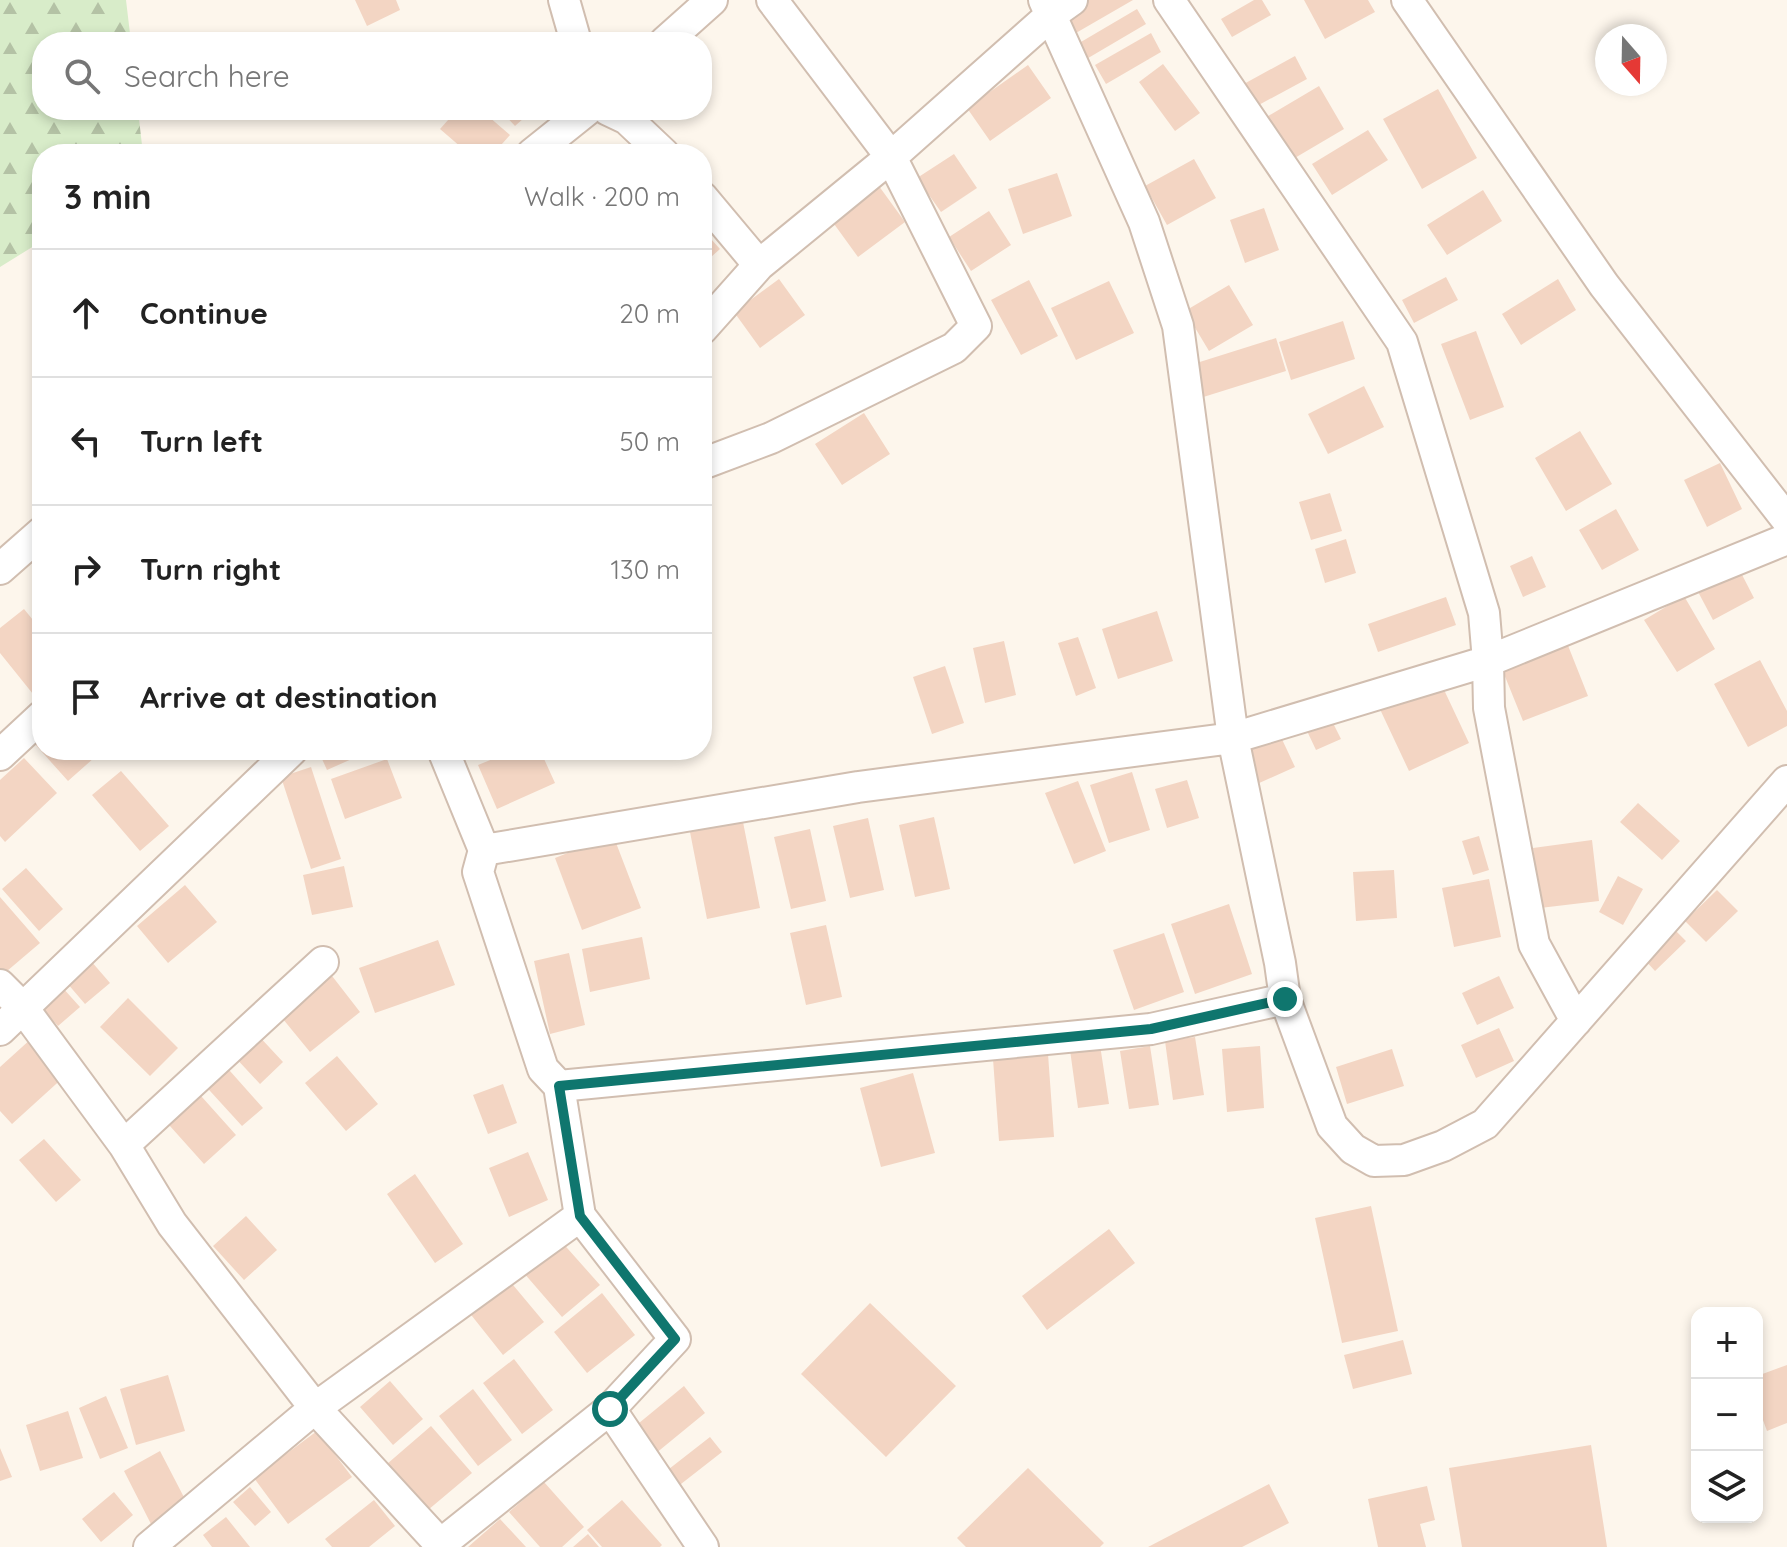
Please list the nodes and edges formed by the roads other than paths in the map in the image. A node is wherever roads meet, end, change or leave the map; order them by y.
1 (564, 0) edge
2 (712, 0) edge
3 (772, 0) edge
4 (1169, 0) edge
5 (1407, 0) edge
6 (1056, 5) edge
7 (573, 32) edge
8 (676, 32) edge
9 (574, 120) edge
10 (628, 120) edge
11 (544, 144) edge
12 (653, 144) edge
13 (891, 157) junction
14 (712, 209) edge
15 (759, 265) junction
16 (712, 318) edge
17 (712, 460) edge
18 (1787, 520) edge
19 (1787, 539) edge
20 (32, 541) edge
21 (0, 569) edge
22 (1488, 661) junction
23 (32, 725) edge
24 (1233, 738) junction
25 (0, 755) edge
26 (282, 760) edge
27 (447, 760) edge
28 (1787, 781) edge
29 (484, 850) junction
30 (323, 962) dead end
31 (0, 985) edge
32 (1285, 999) junction
33 (23, 1008) junction
34 (1576, 1021) junction
35 (0, 1030) edge
36 (559, 1086) junction
37 (124, 1145) junction
38 (580, 1216) junction
39 (315, 1408) junction
40 (610, 1409) junction
41 (439, 1546) edge
42 (149, 1547) edge
43 (703, 1547) edge

1 - 7 street
2 - 8 street
3 - 13 street
4 - 22 street
5 - 18 street
6 - 13 street
6 - 24 street
9 - 11 street
10 - 12 street
13 - 15 street
13 - 17 street
14 - 15 street
15 - 16 street
19 - 22 street
20 - 21 street
22 - 24 street
22 - 34 street
23 - 25 street
24 - 29 street
24 - 32 street
26 - 33 street
27 - 29 street
28 - 34 street
29 - 36 street
30 - 37 street
31 - 33 street
32 - 34 street
32 - 36 street
33 - 35 street
33 - 37 street
36 - 38 street
37 - 39 street
38 - 39 street
38 - 40 street
39 - 41 street
39 - 42 street
40 - 41 street
40 - 43 street

